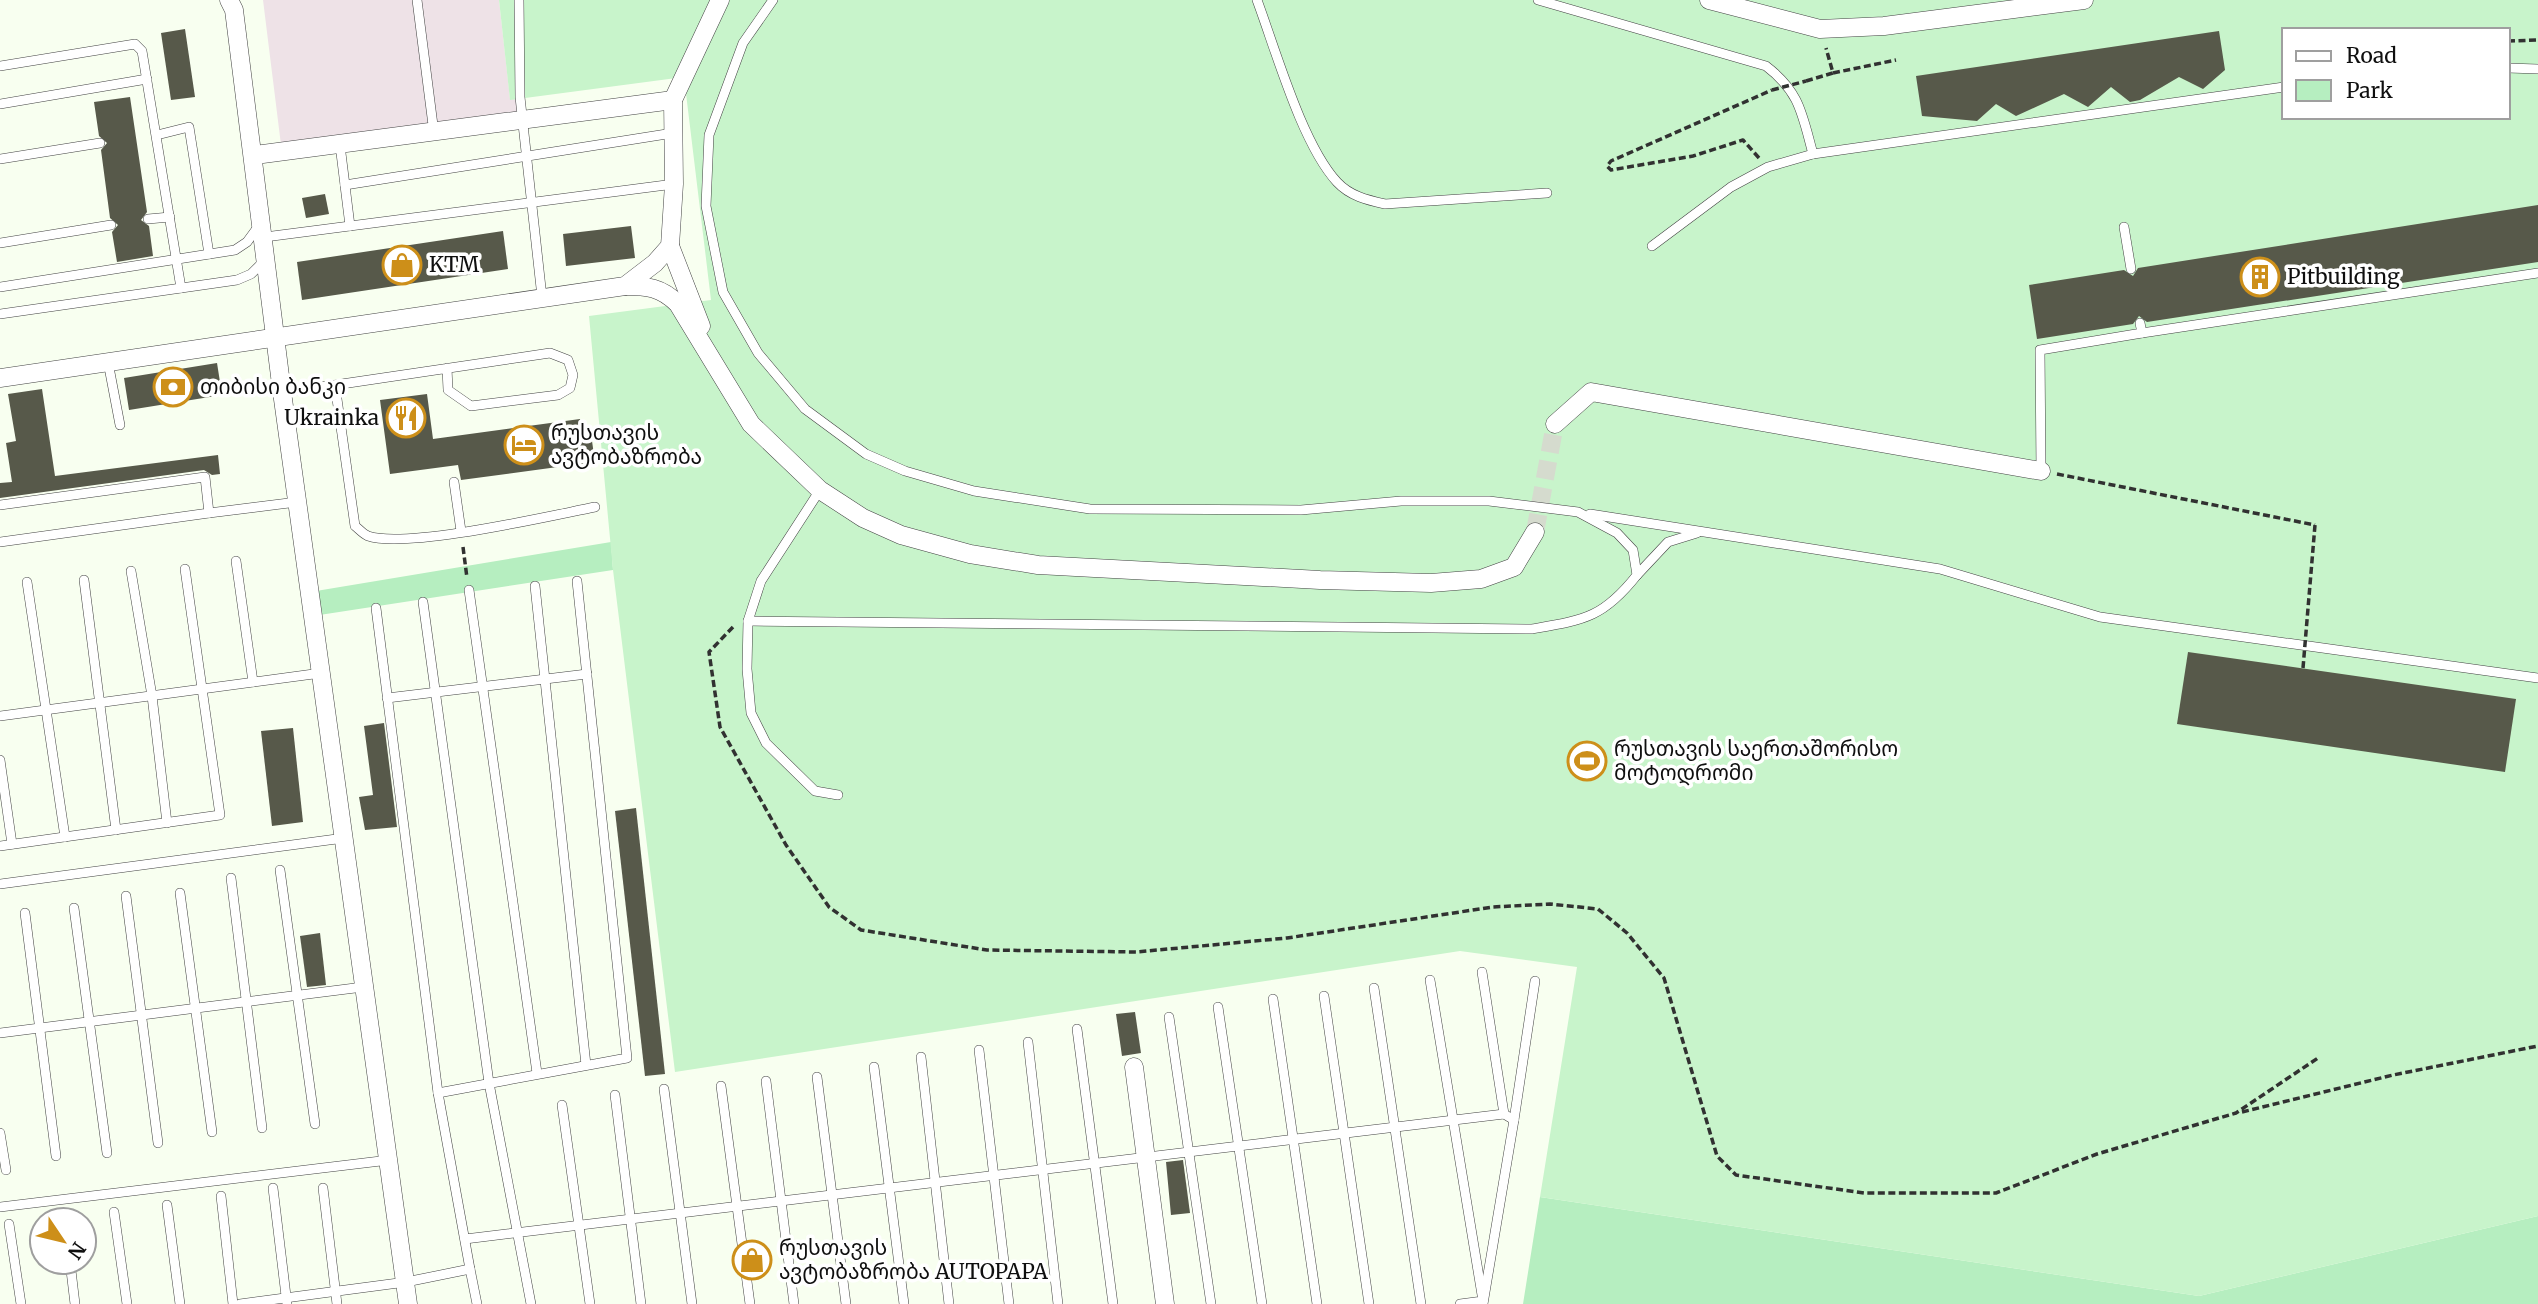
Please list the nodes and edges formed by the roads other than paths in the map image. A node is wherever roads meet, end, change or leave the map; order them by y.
1 (229, 0) edge
2 (417, 0) edge
3 (519, 0) edge
4 (720, 0) edge
5 (773, 0) edge
6 (1257, 0) edge
7 (1538, 0) edge
8 (1709, 0) edge
9 (2084, 0) edge
10 (1563, 3) edge
11 (1740, 3) edge
12 (2021, 4) edge
13 (0, 66) edge
14 (2510, 68) edge
15 (2538, 69) edge
16 (146, 79) junction
17 (2282, 87) edge
18 (673, 100) junction
19 (0, 104) edge
20 (523, 122) junction
21 (434, 133) junction
22 (673, 133) junction
23 (157, 135) junction
24 (100, 143) dead end
25 (340, 145) junction
26 (1813, 154) junction
27 (255, 155) junction
28 (526, 157) junction
29 (0, 159) edge
30 (674, 184) junction
31 (345, 185) junction
32 (1547, 193) dead end
33 (531, 202) junction
34 (170, 216) junction
35 (148, 219) dead end
36 (262, 219) junction
37 (111, 225) dead end
38 (350, 226) junction
39 (2124, 227) dead end
40 (265, 237) junction
41 (0, 243) edge
42 (670, 246) junction
43 (1652, 246) dead end
44 (209, 254) junction
45 (267, 257) junction
46 (177, 260) junction
47 (2131, 269) dead end
48 (2538, 273) edge
49 (625, 286) junction
50 (0, 288) edge
51 (181, 288) junction
52 (542, 297) junction
53 (0, 314) edge
54 (276, 336) junction
55 (705, 347) junction
56 (108, 360) junction
57 (447, 368) junction
58 (0, 378) edge
59 (335, 385) junction
60 (282, 392) junction
61 (1555, 424) tunnel mouth
62 (120, 425) dead end
63 (2041, 471) joint
64 (454, 482) dead end
65 (820, 490) junction
66 (297, 502) junction
67 (0, 505) edge
68 (594, 507) dead end
69 (1578, 512) junction
70 (209, 513) junction
71 (461, 531) junction
72 (1535, 532) tunnel mouth
73 (1699, 533) junction
74 (0, 542) edge
75 (236, 561) dead end
76 (185, 569) dead end
77 (131, 571) dead end
78 (1637, 575) junction
79 (84, 580) dead end
80 (577, 580) dead end
81 (27, 582) dead end
82 (535, 586) dead end
83 (469, 590) dead end
84 (423, 602) dead end
85 (376, 608) dead end
86 (748, 621) junction
87 (321, 673) junction
88 (587, 674) junction
89 (2538, 678) edge
90 (545, 679) junction
91 (253, 682) junction
92 (482, 687) junction
93 (202, 690) junction
94 (152, 696) junction
95 (387, 698) junction
96 (100, 703) junction
97 (46, 710) junction
98 (0, 716) edge
99 (0, 760) edge
100 (838, 795) dead end
101 (167, 823) junction
102 (116, 830) junction
103 (65, 837) junction
104 (344, 838) junction
105 (12, 844) junction
106 (0, 846) edge
107 (280, 870) dead end
108 (231, 878) dead end
109 (0, 884) edge
110 (180, 893) dead end
111 (126, 896) dead end
112 (74, 908) dead end
113 (24, 913) dead end
114 (1482, 972) dead end
115 (1430, 980) dead end
116 (1535, 981) dead end
117 (363, 986) junction
118 (1374, 988) dead end
119 (298, 995) junction
120 (1324, 996) dead end
121 (1273, 999) dead end
122 (246, 1002) junction
123 (1218, 1007) dead end
124 (195, 1008) junction
125 (141, 1015) junction
126 (1169, 1017) dead end
127 (90, 1022) junction
128 (39, 1028) junction
129 (1077, 1029) dead end
130 (0, 1033) edge
131 (1028, 1042) dead end
132 (979, 1050) dead end
133 (920, 1057) dead end
134 (586, 1065) junction
135 (874, 1067) dead end
136 (1134, 1067) dead end
137 (537, 1073) junction
138 (817, 1077) dead end
139 (766, 1080) dead end
140 (489, 1083) junction
141 (721, 1086) dead end
142 (664, 1089) dead end
143 (438, 1093) junction
144 (615, 1095) dead end
145 (562, 1105) dead end
146 (1504, 1114) junction
147 (1453, 1120) junction
148 (1514, 1120) junction
149 (315, 1124) dead end
150 (1395, 1127) junction
151 (262, 1128) dead end
152 (212, 1132) dead end
153 (0, 1133) edge
154 (1344, 1133) junction
155 (1293, 1139) junction
156 (158, 1143) dead end
157 (1238, 1145) junction
158 (1188, 1151) junction
159 (107, 1153) dead end
160 (56, 1156) dead end
161 (1147, 1156) junction
162 (388, 1160) junction
163 (1094, 1162) junction
164 (1043, 1168) junction
165 (6, 1170) dead end
166 (994, 1174) junction
167 (935, 1181) junction
168 (889, 1186) junction
169 (273, 1188) dead end
170 (323, 1188) dead end
171 (832, 1194) junction
172 (221, 1196) dead end
173 (781, 1199) junction
174 (167, 1205) dead end
175 (737, 1205) junction
176 (0, 1207) edge
177 (114, 1212) dead end
178 (680, 1212) junction
179 (630, 1218) junction
180 (9, 1224) dead end
181 (579, 1225) junction
182 (517, 1233) junction
183 (465, 1239) junction
184 (470, 1269) junction
185 (72, 1276) edge
186 (406, 1282) junction
187 (336, 1291) junction
188 (286, 1301) edge
189 (1483, 1302) edge
190 (21, 1304) edge
191 (75, 1304) edge
192 (127, 1304) edge
193 (180, 1304) edge
194 (233, 1304) edge
195 (240, 1304) edge
196 (337, 1304) edge
197 (408, 1304) edge
198 (477, 1304) edge
199 (531, 1304) edge
200 (590, 1304) edge
201 (640, 1304) edge
202 (692, 1304) edge
203 (750, 1304) edge
204 (794, 1304) edge
205 (846, 1304) edge
206 (904, 1304) edge
207 (950, 1304) edge
208 (1009, 1304) edge
209 (1058, 1304) edge
210 (1113, 1304) edge
211 (1165, 1304) edge
212 (1210, 1304) edge
213 (1262, 1304) edge
214 (1317, 1304) edge
215 (1369, 1304) edge
216 (1421, 1304) edge
217 (1460, 1304) edge

1 - 27 street
2 - 21 lane
3 - 20 lane
4 - 18 street
5 - 69 lane
6 - 32 lane
7 - 10 lane
8 - 11 street
9 - 12 street
10 - 26 lane
11 - 12 street
13 - 16 lane
14 - 15 lane
16 - 19 lane
16 - 23 lane
17 - 26 lane
18 - 20 street
18 - 22 street
20 - 21 street
20 - 28 lane
21 - 25 street
22 - 28 lane
22 - 30 street
23 - 34 lane
23 - 44 lane
24 - 29 lane
25 - 27 street
25 - 31 lane
26 - 43 lane
27 - 36 street
28 - 31 lane
28 - 33 lane
30 - 33 lane
30 - 42 street
31 - 38 lane
33 - 38 lane
33 - 52 lane
34 - 35 lane
34 - 46 lane
36 - 40 street
36 - 44 lane
37 - 41 lane
38 - 40 lane
39 - 47 lane
40 - 45 street
42 - 49 street
42 - 55 street
44 - 46 lane
45 - 51 lane
45 - 54 street
46 - 50 lane
46 - 51 lane
48 - 63 lane
49 - 52 street
49 - 55 street
51 - 53 lane
52 - 54 street
54 - 56 street
54 - 60 street
55 - 65 street
56 - 58 street
56 - 62 lane
57 - 57 lane
57 - 59 lane
59 - 60 lane
59 - 71 lane
60 - 66 street
61 - 63 street
64 - 71 lane
65 - 72 street
65 - 86 lane
66 - 70 lane
66 - 87 street
67 - 70 lane
68 - 71 lane
69 - 73 lane
69 - 78 lane
70 - 74 lane
73 - 78 lane
73 - 89 lane
75 - 91 lane
76 - 93 lane
77 - 94 lane
78 - 86 lane
79 - 96 lane
80 - 88 lane
81 - 97 lane
82 - 90 lane
83 - 92 lane
84 - 140 lane
85 - 95 lane
86 - 100 lane
87 - 91 lane
87 - 104 street
88 - 90 lane
88 - 134 lane
90 - 92 lane
90 - 134 lane
91 - 93 lane
92 - 95 lane
92 - 137 lane
93 - 94 lane
93 - 101 lane
94 - 96 lane
94 - 101 lane
95 - 143 lane
96 - 97 lane
96 - 102 lane
97 - 98 lane
97 - 103 lane
99 - 105 lane
101 - 102 lane
102 - 103 lane
103 - 105 lane
104 - 109 lane
104 - 117 street
105 - 106 lane
107 - 119 lane
108 - 122 lane
110 - 124 lane
111 - 125 lane
112 - 127 lane
113 - 128 lane
114 - 146 lane
115 - 147 lane
116 - 148 lane
117 - 119 lane
117 - 162 street
118 - 150 lane
119 - 122 lane
119 - 149 lane
120 - 154 lane
121 - 155 lane
122 - 124 lane
122 - 151 lane
123 - 157 lane
124 - 125 lane
124 - 152 lane
125 - 127 lane
125 - 156 lane
126 - 158 lane
127 - 128 lane
127 - 159 lane
128 - 130 lane
128 - 160 lane
129 - 163 lane
131 - 164 lane
132 - 166 lane
133 - 167 lane
134 - 137 lane
135 - 168 lane
136 - 161 street
137 - 140 lane
138 - 171 lane
139 - 173 lane
140 - 143 lane
140 - 182 lane
141 - 175 lane
142 - 178 lane
143 - 183 lane
144 - 179 lane
145 - 181 lane
146 - 147 lane
146 - 148 lane
147 - 150 lane
147 - 189 lane
148 - 189 lane
150 - 154 lane
150 - 216 lane
153 - 165 lane
154 - 155 lane
154 - 215 lane
155 - 157 lane
155 - 214 lane
157 - 158 lane
157 - 213 lane
158 - 161 lane
158 - 212 lane
161 - 163 lane
161 - 211 street
162 - 176 lane
162 - 186 street
163 - 164 lane
163 - 210 lane
164 - 166 lane
164 - 209 lane
166 - 167 lane
166 - 208 lane
167 - 168 lane
167 - 207 lane
168 - 171 lane
168 - 206 lane
169 - 188 lane
170 - 187 lane
171 - 173 lane
171 - 205 lane
172 - 194 lane
173 - 175 lane
173 - 204 lane
174 - 193 lane
175 - 178 lane
175 - 203 lane
177 - 192 lane
178 - 179 lane
178 - 202 lane
179 - 181 lane
179 - 201 lane
180 - 190 lane
181 - 182 lane
181 - 200 lane
182 - 183 lane
182 - 199 lane
183 - 184 lane
184 - 186 lane
184 - 198 lane
185 - 191 lane
186 - 187 lane
186 - 197 street
187 - 188 lane
187 - 196 lane
188 - 195 lane
189 - 217 lane

